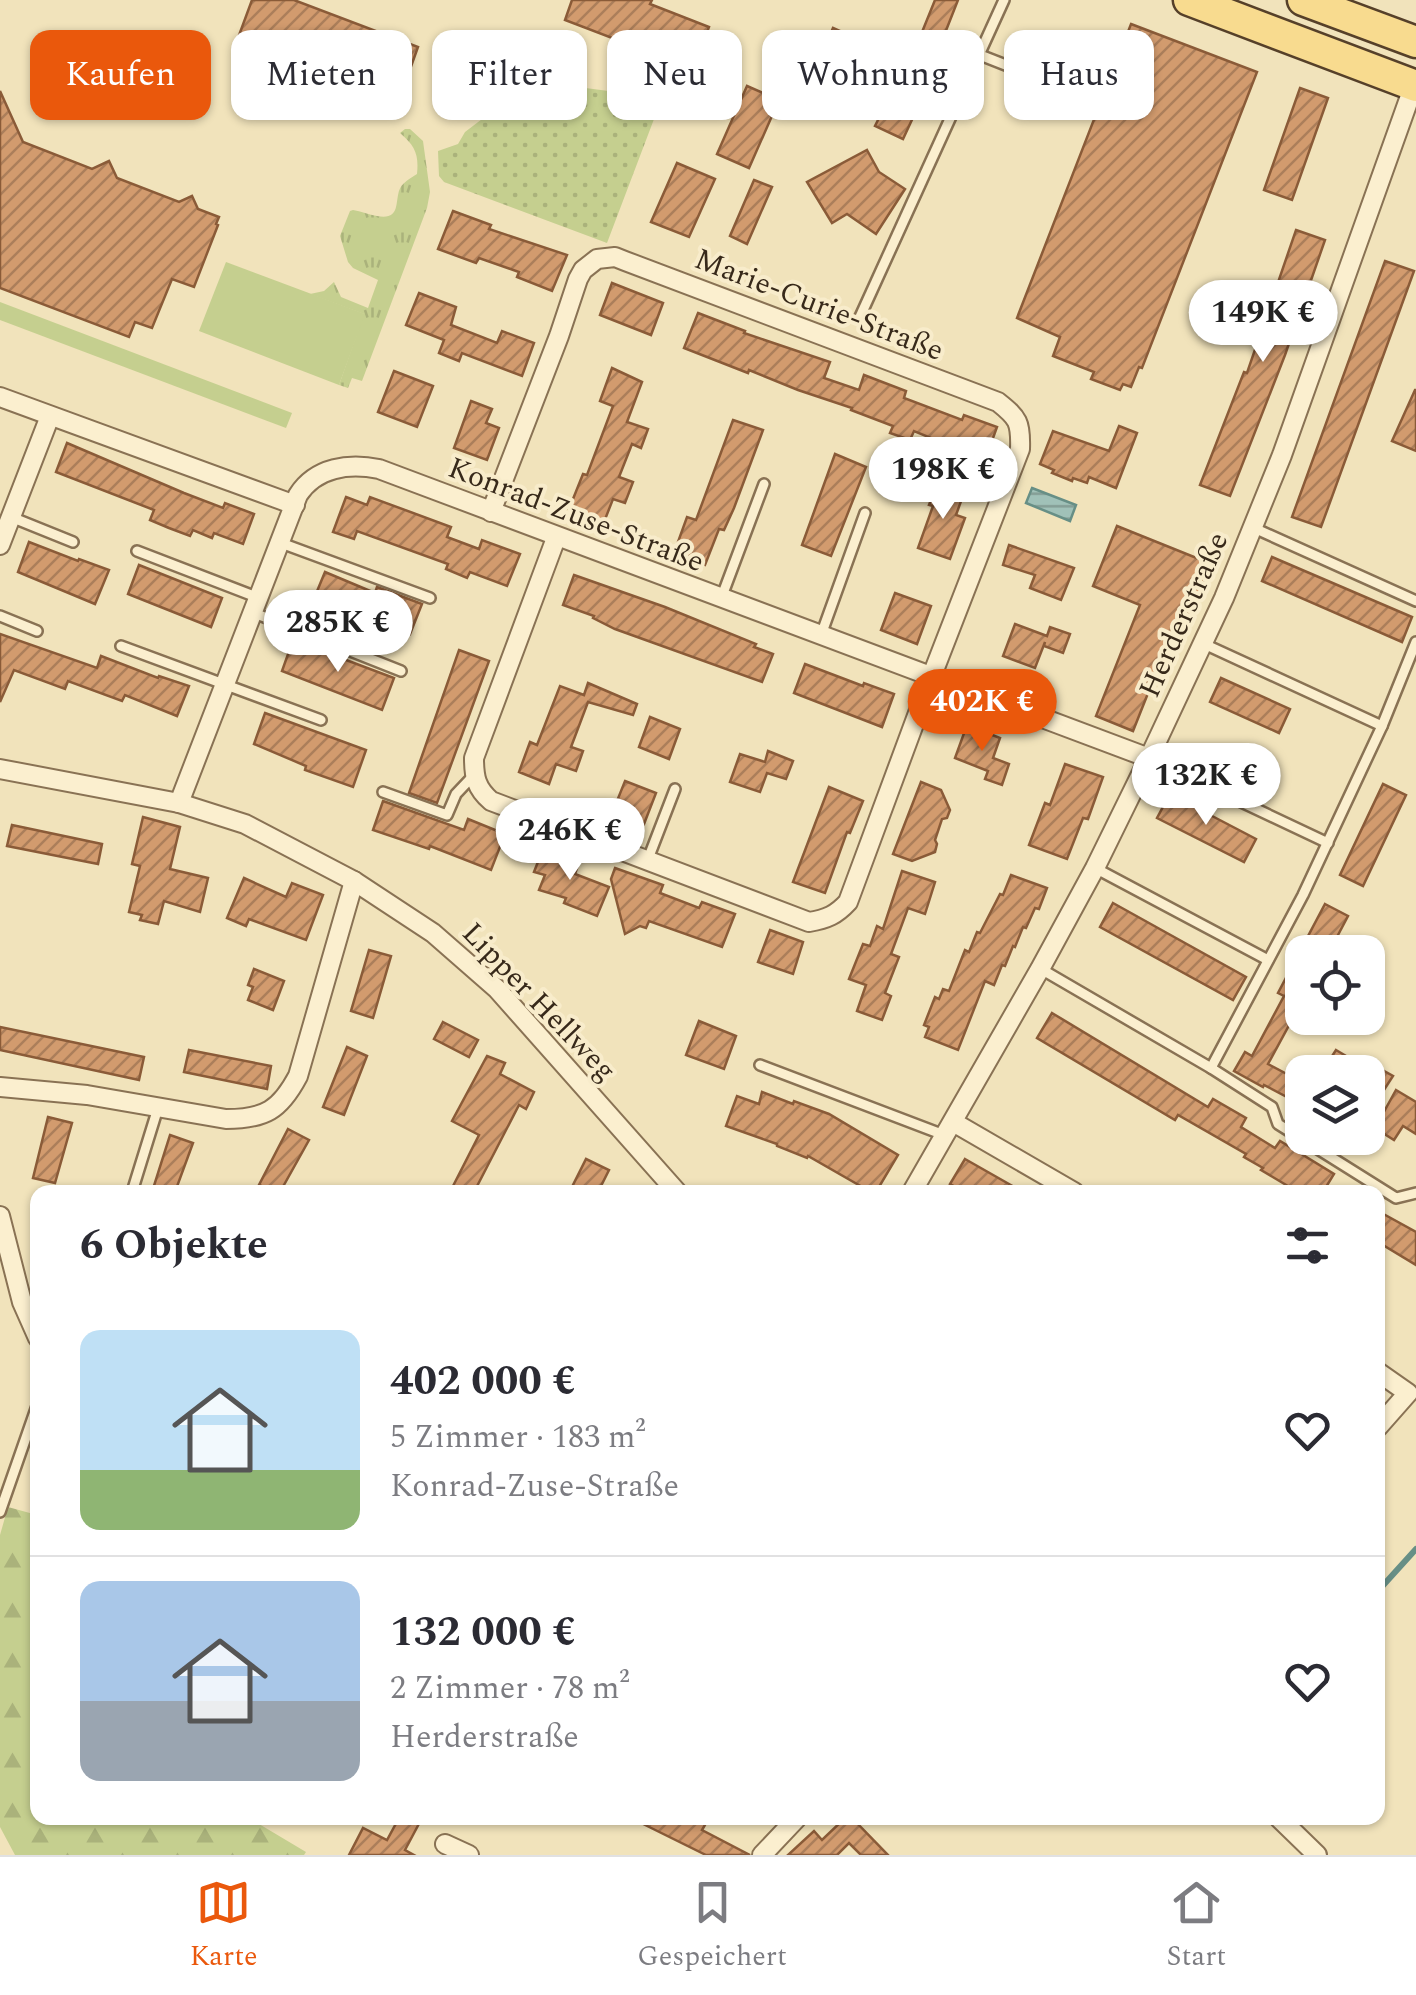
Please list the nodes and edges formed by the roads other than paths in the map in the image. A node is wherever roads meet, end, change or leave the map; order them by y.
1 (1004, 0) edge
2 (1189, 0) edge
3 (1303, 0) edge
4 (1339, 6) edge
5 (1416, 42) edge
6 (984, 46) edge
7 (1322, 52) junction
8 (1415, 83) edge
9 (950, 120) edge
10 (859, 319) dead end
11 (0, 397) edge
12 (50, 416) junction
13 (764, 484) dead end
14 (294, 505) junction
15 (491, 512) junction
16 (865, 513) dead end
17 (11, 517) junction
18 (1254, 528) junction
19 (556, 538) junction
20 (73, 542) dead end
21 (281, 543) junction
22 (0, 545) edge
23 (137, 551) dead end
24 (430, 598) dead end
25 (721, 599) junction
26 (1416, 601) edge
27 (256, 606) junction
28 (0, 616) edge
29 (37, 630) dead end
30 (821, 636) junction
31 (1202, 642) junction
32 (1416, 642) edge
33 (121, 646) dead end
34 (402, 671) dead end
35 (930, 678) junction
36 (226, 685) junction
37 (321, 720) dead end
38 (1382, 726) junction
39 (1150, 758) junction
40 (0, 768) edge
41 (474, 775) junction
42 (675, 789) dead end
43 (383, 792) dead end
44 (179, 803) junction
45 (1328, 844) junction
46 (648, 859) junction
47 (1094, 868) junction
48 (354, 880) junction
49 (1268, 960) junction
50 (1040, 968) junction
51 (760, 1065) dead end
52 (1211, 1068) junction
53 (0, 1087) edge
54 (158, 1108) junction
55 (948, 1128) junction
56 (134, 1185) edge
57 (672, 1185) edge
58 (916, 1185) edge
59 (1060, 1185) edge
60 (1375, 1185) edge
61 (1385, 1191) edge
62 (1416, 1193) edge
63 (0, 1216) edge
64 (30, 1320) edge
65 (1385, 1377) edge
66 (1412, 1396) edge
67 (1385, 1421) edge
68 (30, 1426) edge
69 (0, 1512) edge
70 (790, 1825) edge
71 (1286, 1825) edge
72 (446, 1844) dead end
73 (469, 1855) edge
74 (762, 1855) edge
75 (1317, 1855) edge

1 - 6 lane
2 - 7 main road
3 - 4 main road
4 - 5 main road
4 - 7 main road
7 - 8 main road
8 - 18 street, Herderstraße
9 - 10 lane
11 - 12 street
12 - 14 street
12 - 17 street
13 - 25 lane
14 - 15 street, Konrad-Zuse-Straße
14 - 21 street, Konrad-Zuse-Straße
15 - 19 street, Konrad-Zuse-Straße
15 - 35 street, Marie-Curie-Straße
16 - 30 lane
17 - 20 lane
17 - 22 street
18 - 26 lane
18 - 31 street, Herderstraße
19 - 25 street, Konrad-Zuse-Straße
19 - 41 street
21 - 24 lane
21 - 27 street, Konrad-Zuse-Straße
23 - 27 lane
25 - 30 street, Konrad-Zuse-Straße
27 - 34 lane
27 - 36 street, Konrad-Zuse-Straße
28 - 29 lane
30 - 35 street, Konrad-Zuse-Straße
31 - 38 lane
31 - 39 street, Herderstraße
32 - 38 lane
33 - 36 lane
35 - 39 street, Konrad-Zuse-Straße
35 - 46 street
36 - 37 lane
36 - 44 street, Konrad-Zuse-Straße
38 - 45 lane
39 - 45 lane
39 - 47 street, Herderstraße
40 - 44 street, Lipper Hellweg
41 - 43 lane
41 - 46 street
42 - 46 lane
44 - 48 street, Lipper Hellweg
45 - 49 lane
47 - 49 lane
47 - 50 street, Herderstraße
48 - 54 street
48 - 57 street, Lipper Hellweg
49 - 52 lane
50 - 52 lane
50 - 55 street, Herderstraße
51 - 55 lane
52 - 60 lane
53 - 54 street
54 - 56 lane
55 - 58 street, Herderstraße
55 - 59 street
61 - 62 lane
63 - 64 street
65 - 66 street
66 - 67 street
68 - 69 lane
70 - 74 street
71 - 75 street
72 - 73 street

